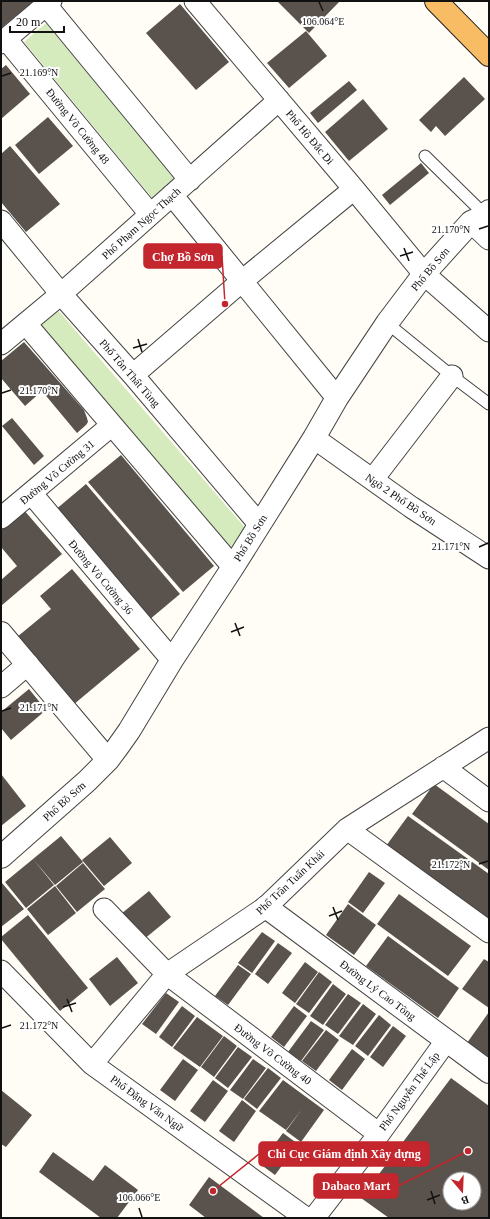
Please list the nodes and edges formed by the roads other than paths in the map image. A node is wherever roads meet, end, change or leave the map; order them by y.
1 (195, 1) edge
2 (436, 1) edge
3 (48, 3) edge
4 (4, 41) edge
5 (489, 55) edge
6 (278, 100) junction
7 (425, 156) dead end
8 (190, 180) junction
9 (354, 189) junction
10 (172, 195) junction
11 (150, 214) junction
12 (482, 216) edge
13 (1, 222) edge
14 (489, 239) edge
15 (424, 274) junction
16 (242, 281) junction
17 (61, 294) junction
18 (386, 323) junction
19 (26, 324) junction
20 (489, 331) edge
21 (1, 344) edge
22 (133, 375) junction
23 (452, 376) junction
24 (337, 398) junction
25 (489, 404) edge
26 (112, 425) junction
27 (314, 438) junction
28 (373, 479) junction
29 (31, 493) junction
30 (1, 518) edge
31 (259, 524) junction
32 (489, 558) edge
33 (233, 567) junction
34 (1, 633) edge
35 (172, 660) junction
36 (28, 664) junction
37 (1, 687) edge
38 (489, 738) edge
39 (108, 760) junction
40 (443, 767) junction
41 (489, 801) edge
42 (347, 829) junction
43 (1, 857) edge
44 (266, 907) junction
45 (104, 909) dead end
46 (489, 932) edge
47 (1, 971) edge
48 (167, 974) junction
49 (446, 1040) junction
50 (92, 1064) junction
51 (489, 1072) edge
52 (379, 1134) junction
53 (306, 1218) edge
54 (314, 1218) edge

1 - 6 street, Phố Hồ Đắc Di
2 - 5 highway
3 - 4 street
3 - 8 street
4 - 11 street, Đường Võ Cường 48
6 - 8 street, Phố Phạm Ngọc Thạch
6 - 9 street, Phố Hồ Đắc Di
7 - 12 lane
8 - 10 street, Phố Phạm Ngọc Thạch
9 - 15 street, Phố Hồ Đắc Di
9 - 16 street
10 - 11 street, Phố Phạm Ngọc Thạch
10 - 16 street
11 - 17 street, Phố Phạm Ngọc Thạch
12 - 14 street
12 - 15 street, Phố Bồ Sơn
13 - 17 street, Phố Tôn Thất Tùng
15 - 18 street, Phố Bồ Sơn
15 - 20 street, Phố Hồ Đắc Di
16 - 22 street
16 - 24 street
17 - 19 street, Phố Phạm Ngọc Thạch
17 - 22 street, Phố Tôn Thất Tùng
18 - 23 lane
18 - 24 street, Phố Bồ Sơn
19 - 21 street, Phố Phạm Ngọc Thạch
19 - 26 street
22 - 31 street, Phố Tôn Thất Tùng
23 - 25 lane
23 - 28 street
24 - 27 street, Phố Bồ Sơn
26 - 29 street, Đường Võ Cường 31
26 - 33 street
27 - 28 street, Ngõ 2 Phố Bồ Sơn
27 - 31 street, Phố Bồ Sơn
28 - 32 street, Ngõ 2 Phố Bồ Sơn
29 - 30 street, Đường Võ Cường 31
29 - 35 street, Đường Võ Cường 36
31 - 33 street, Phố Bồ Sơn
33 - 35 street, Phố Bồ Sơn
34 - 36 street
35 - 39 street, Phố Bồ Sơn
36 - 37 street
36 - 39 street
38 - 40 street, Phố Trần Tuấn Khải
39 - 43 street, Phố Bồ Sơn
40 - 41 street
40 - 42 street, Phố Trần Tuấn Khải
42 - 44 street, Phố Trần Tuấn Khải
42 - 46 street
44 - 48 street, Phố Trần Tuấn Khải
44 - 49 street, Đường Lý Cao Tông
45 - 48 street, Đường Võ Cường 40
47 - 50 street, Phố Đặng Văn Ngữ
48 - 50 street, Phố Trần Tuấn Khải
48 - 52 street, Đường Võ Cường 40
49 - 51 street, Đường Lý Cao Tông
49 - 52 street, Phố Nguyễn Thế Lập
50 - 53 street, Phố Đặng Văn Ngữ
52 - 54 street, Phố Nguyễn Thế Lập

